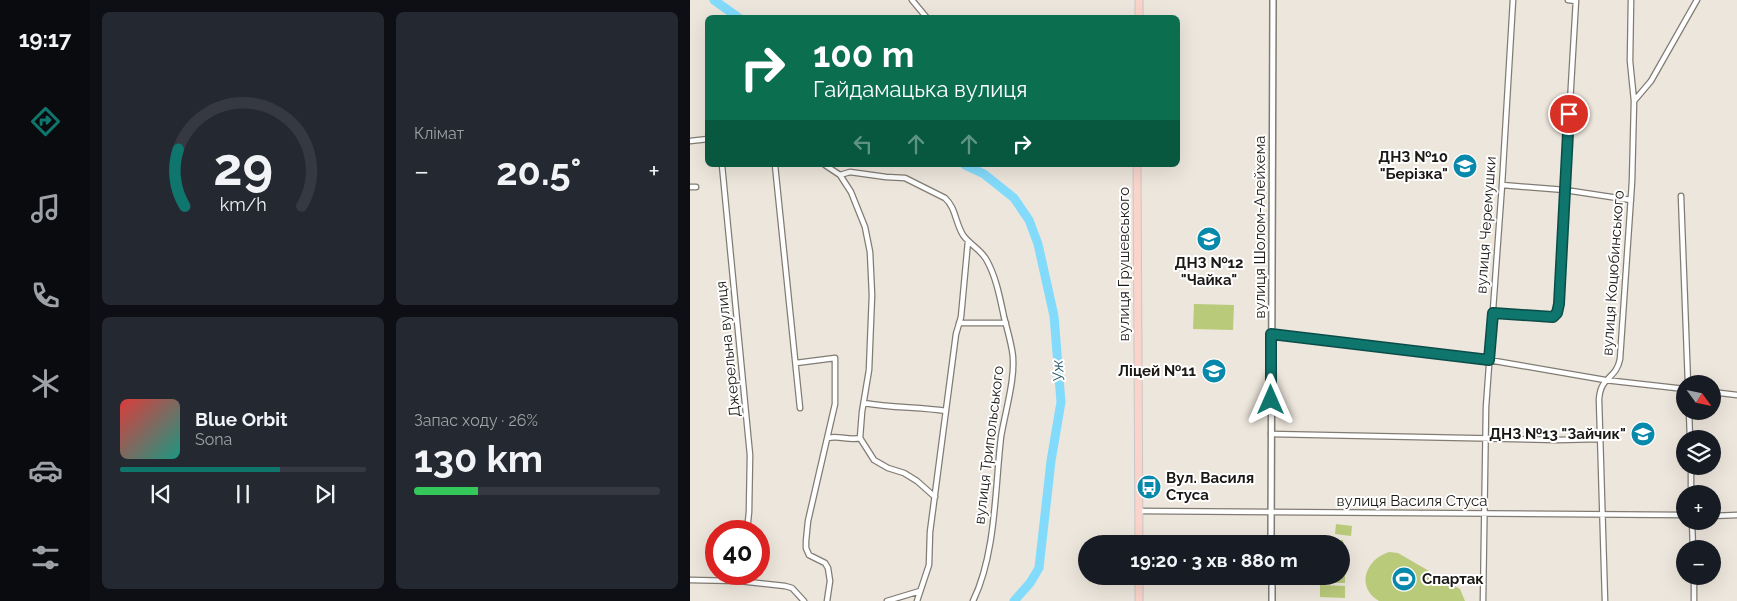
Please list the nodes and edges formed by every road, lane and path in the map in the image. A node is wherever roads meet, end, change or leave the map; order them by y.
1 (912, 0) edge
2 (1139, 0) edge
3 (1274, 0) edge
4 (1512, 0) edge
5 (1568, 0) edge
6 (1576, 0) edge
7 (1631, 0) edge
8 (1697, 0) edge
9 (924, 15) edge
10 (1139, 15) edge
11 (1634, 101) junction
12 (705, 139) edge
13 (690, 141) edge
14 (722, 167) edge
15 (775, 167) edge
16 (829, 167) edge
17 (1138, 167) edge
18 (840, 175) junction
19 (1502, 185) junction
20 (1565, 190) junction
21 (1681, 196) dead end
22 (1631, 200) junction
23 (968, 241) junction
24 (1493, 313) junction
25 (959, 323) junction
26 (1006, 323) junction
27 (1271, 334) junction
28 (1489, 360) junction
29 (796, 363) junction
30 (1688, 375) edge
31 (1605, 380) junction
32 (1676, 389) edge
33 (1721, 393) edge
34 (1737, 395) edge
35 (864, 403) junction
36 (800, 408) dead end
37 (946, 411) junction
38 (1271, 434) junction
39 (828, 438) junction
40 (860, 438) junction
41 (1484, 438) junction
42 (1600, 439) junction
43 (935, 497) junction
44 (1139, 511) junction
45 (1271, 513) junction
46 (1485, 514) junction
47 (1602, 515) junction
48 (1737, 515) edge
49 (1676, 516) edge
50 (1721, 516) edge
51 (747, 520) edge
52 (1139, 535) edge
53 (1271, 535) edge
54 (690, 580) edge
55 (705, 580) edge
56 (770, 584) edge
57 (1139, 585) edge
58 (1272, 585) edge
59 (1694, 585) edge
60 (920, 591) junction
61 (804, 601) edge
62 (827, 601) edge
63 (887, 601) edge
64 (917, 601) edge
65 (973, 601) edge
66 (1139, 601) edge
67 (1272, 601) edge
68 (1482, 601) edge
69 (1605, 601) edge
70 (1694, 601) edge

1 - 9 street
2 - 10 highway
3 - 27 street, вулиця Шолом-Алейхема
4 - 19 street, вулиця Черемушки
5 - 6 street
6 - 20 street
7 - 11 street, вулиця Коцюбинського
8 - 11 street
11 - 22 street, вулиця Коцюбинського
12 - 13 street
14 - 51 street, Джерельна вулиця
15 - 29 street
16 - 18 street
17 - 44 highway, вулиця Грушевського
18 - 23 street
18 - 35 street
19 - 20 street
19 - 24 street, вулиця Черемушки
20 - 22 street
20 - 24 street
21 - 30 street
22 - 31 street, вулиця Коцюбинського
23 - 25 street
23 - 26 street, вулиця Трипольського
24 - 28 street, вулиця Черемушки
25 - 26 street
25 - 37 street
26 - 65 street, вулиця Трипольського
27 - 28 street
27 - 38 street, вулиця Шолом-Алейхема
28 - 31 street
28 - 41 street, вулиця Черемушки
29 - 36 street
29 - 39 street
31 - 32 street
31 - 42 street, вулиця Коцюбинського
33 - 34 street
35 - 37 street
35 - 40 street
37 - 43 street
38 - 41 street
38 - 45 street, вулиця Шолом-Алейхема
39 - 40 street
39 - 62 street
40 - 43 street
41 - 42 street
41 - 46 street, вулиця Черемушки
42 - 47 street, вулиця Коцюбинського
43 - 60 street
44 - 45 street, вулиця Василя Стуса
44 - 52 highway, вулиця Грушевського
45 - 46 street, вулиця Василя Стуса
45 - 53 street, вулиця Шолом-Алейхема
46 - 47 street, вулиця Василя Стуса
46 - 68 street, вулиця Черемушки
47 - 49 street, вулиця Василя Стуса
47 - 69 street, вулиця Коцюбинського
48 - 50 street
54 - 55 street
56 - 61 street
57 - 66 highway
58 - 67 street
59 - 70 street
60 - 63 street
60 - 64 street

